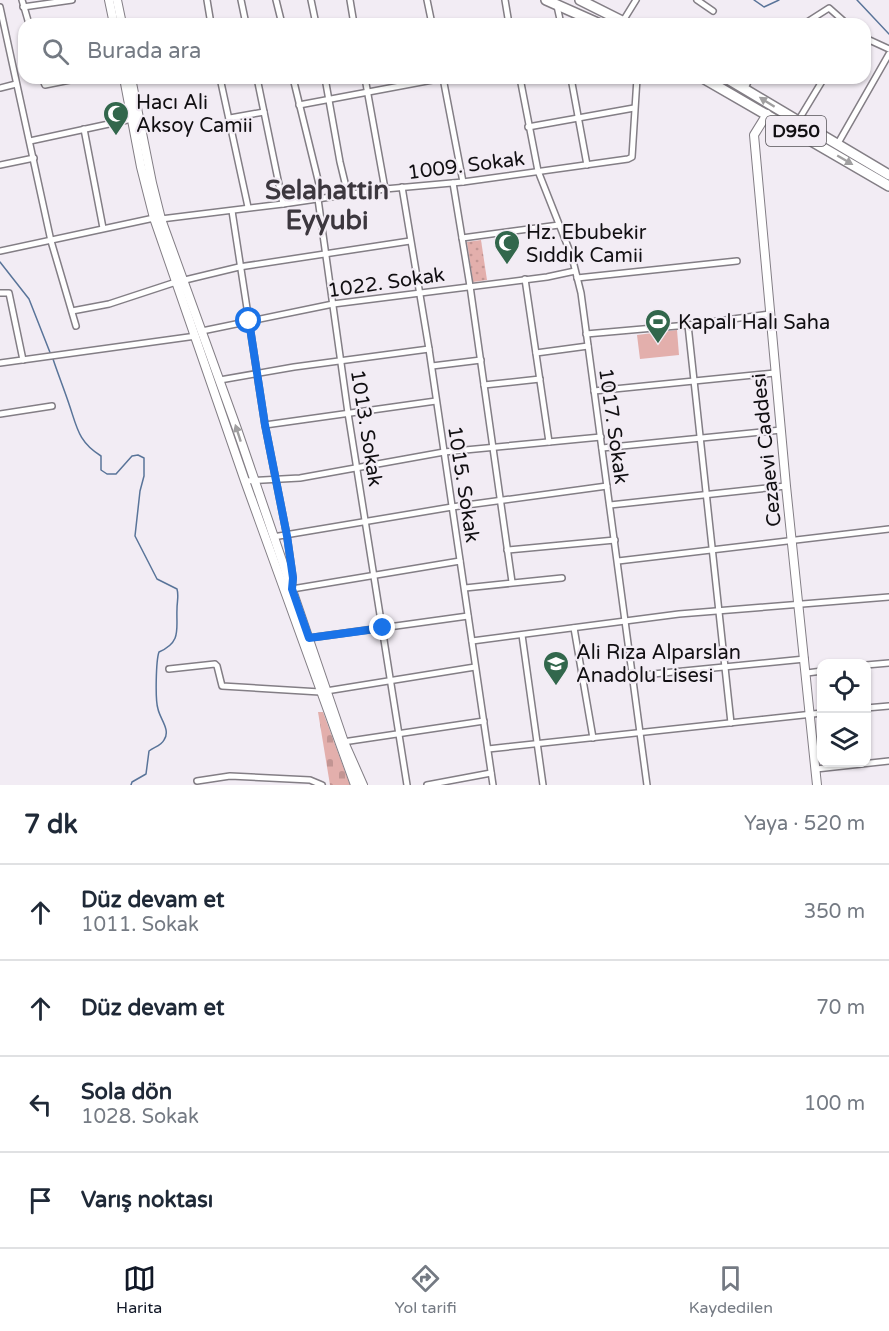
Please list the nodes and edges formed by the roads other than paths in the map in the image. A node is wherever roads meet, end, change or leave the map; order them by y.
1 (22, 0) edge
2 (72, 0) edge
3 (109, 0) edge
4 (117, 0) edge
5 (207, 0) edge
6 (241, 0) edge
7 (276, 0) edge
8 (311, 0) edge
9 (350, 0) edge
10 (427, 0) edge
11 (505, 0) edge
12 (546, 0) edge
13 (580, 0) edge
14 (636, 0) edge
15 (697, 0) edge
16 (557, 4) junction
17 (0, 7) edge
18 (23, 8) junction
19 (713, 11) dead end
20 (27, 18) edge
21 (113, 18) edge
22 (121, 18) edge
23 (210, 18) edge
24 (245, 18) edge
25 (280, 18) edge
26 (315, 18) edge
27 (353, 18) edge
28 (431, 18) edge
29 (508, 18) edge
30 (560, 18) edge
31 (587, 18) edge
32 (616, 18) edge
33 (628, 18) edge
34 (813, 18) edge
35 (840, 18) edge
36 (871, 41) edge
37 (889, 49) edge
38 (9, 51) junction
39 (0, 52) edge
40 (889, 54) edge
41 (16, 84) junction
42 (125, 84) edge
43 (133, 84) edge
44 (222, 84) edge
45 (258, 84) edge
46 (294, 84) edge
47 (326, 84) edge
48 (366, 84) edge
49 (411, 84) edge
50 (444, 84) edge
51 (521, 84) edge
52 (572, 84) edge
53 (636, 84) edge
54 (714, 84) edge
55 (737, 84) edge
56 (747, 84) edge
57 (820, 84) edge
58 (0, 88) edge
59 (745, 88) junction
60 (368, 92) junction
61 (329, 99) junction
62 (299, 105) junction
63 (634, 108) junction
64 (264, 112) junction
65 (767, 114) junction
66 (230, 118) junction
67 (578, 118) junction
68 (132, 119) junction
69 (798, 121) junction
70 (528, 127) junction
71 (84, 129) junction
72 (30, 141) junction
73 (837, 145) junction
74 (34, 158) junction
75 (0, 165) edge
76 (587, 165) junction
77 (538, 171) junction
78 (889, 175) edge
79 (463, 182) junction
80 (453, 183) junction
81 (889, 186) edge
82 (402, 187) junction
83 (386, 189) junction
84 (348, 195) junction
85 (318, 199) junction
86 (283, 204) junction
87 (248, 207) junction
88 (232, 211) junction
89 (158, 219) junction
90 (559, 225) junction
91 (103, 228) junction
92 (462, 238) junction
93 (51, 241) junction
94 (410, 242) junction
95 (0, 250) edge
96 (326, 253) junction
97 (737, 261) dead end
98 (239, 267) junction
99 (576, 275) junction
100 (525, 279) junction
101 (180, 281) junction
102 (470, 286) junction
103 (420, 292) junction
104 (0, 293) edge
105 (333, 304) junction
106 (72, 311) junction
107 (770, 314) junction
108 (249, 321) junction
109 (688, 325) junction
110 (76, 326) dead end
111 (199, 333) junction
112 (586, 334) junction
113 (588, 346) junction
114 (429, 349) junction
115 (536, 353) junction
116 (23, 360) junction
117 (481, 360) junction
118 (340, 361) junction
119 (0, 363) edge
120 (432, 366) junction
121 (776, 373) junction
122 (256, 374) junction
123 (540, 379) junction
124 (220, 380) junction
125 (694, 380) junction
126 (484, 385) junction
127 (594, 391) junction
128 (436, 401) junction
129 (52, 406) dead end
130 (348, 413) junction
131 (0, 414) edge
132 (265, 425) junction
133 (781, 430) junction
134 (601, 437) junction
135 (701, 438) junction
136 (549, 442) junction
137 (493, 447) junction
138 (602, 448) junction
139 (444, 452) junction
140 (358, 466) junction
141 (277, 480) junction
142 (249, 481) junction
143 (608, 486) junction
144 (786, 486) junction
145 (707, 494) junction
146 (500, 500) junction
147 (610, 505) junction
148 (452, 507) junction
149 (366, 520) junction
150 (889, 529) edge
151 (287, 536) junction
152 (273, 537) junction
153 (615, 540) junction
154 (792, 541) junction
155 (507, 550) junction
156 (714, 550) junction
157 (460, 561) junction
158 (618, 561) junction
159 (374, 576) junction
160 (562, 578) dead end
161 (512, 582) junction
162 (465, 588) junction
163 (292, 589) junction
164 (889, 597) edge
165 (799, 605) junction
166 (720, 610) junction
167 (468, 616) junction
168 (626, 621) junction
169 (383, 628) junction
170 (574, 628) junction
171 (522, 635) junction
172 (309, 638) junction
173 (472, 641) junction
174 (805, 659) junction
175 (889, 663) edge
176 (871, 665) edge
177 (475, 667) junction
178 (725, 667) junction
179 (168, 669) dead end
180 (817, 671) edge
181 (807, 672) junction
182 (633, 676) junction
183 (391, 681) junction
184 (323, 692) junction
185 (889, 706) edge
186 (871, 708) edge
187 (817, 714) edge
188 (811, 715) junction
189 (484, 721) junction
190 (731, 723) junction
191 (639, 732) junction
192 (398, 734) junction
193 (593, 738) junction
194 (342, 742) junction
195 (537, 744) junction
196 (488, 749) junction
197 (889, 761) edge
198 (816, 769) junction
199 (491, 773) junction
200 (197, 781) dead end
201 (322, 785) edge
202 (355, 785) edge
203 (363, 785) edge
204 (407, 785) edge
205 (427, 785) edge
206 (494, 785) edge
207 (543, 785) edge
208 (647, 785) edge
209 (817, 785) edge

1 - 18 street
2 - 18 street
3 - 21 street
4 - 22 street
5 - 23 street
6 - 24 street
7 - 25 street
8 - 26 street
9 - 27 street
10 - 28 street
11 - 29 street
12 - 16 highway
13 - 32 highway
14 - 33 street
15 - 19 street
16 - 30 street
16 - 31 highway
17 - 38 street
18 - 20 street
34 - 35 street
36 - 37 street
38 - 39 street
38 - 41 street
40 - 73 street
41 - 58 street
41 - 72 street
42 - 68 street
43 - 89 street
44 - 66 street
45 - 64 street
46 - 62 street, 1013. Sokak
47 - 61 street
48 - 60 street
49 - 60 street
50 - 79 street
51 - 70 street, 1017. Sokak
52 - 67 street
53 - 63 street, 1009. Sokak
54 - 65 highway, D950
55 - 59 highway, D950
56 - 59 street
57 - 69 street
69 -> 59 highway, D950
60 - 61 street
60 - 83 street
61 - 62 street
61 - 84 street
62 - 85 street, 1013. Sokak
63 - 67 street
63 - 76 street, 1009. Sokak
64 - 66 street
64 - 86 street
65 -> 81 highway, D950
65 - 107 street, Cezaevi Caddesi
66 - 87 street
67 - 70 street
67 - 76 street
68 - 71 street
68 - 89 street
69 - 73 highway, D950
70 - 77 street, 1017. Sokak
71 - 72 street
71 - 91 street
72 - 74 street
73 - 78 highway, D950
74 - 75 street
74 - 93 street
76 - 77 street, 1009. Sokak
77 - 79 street, 1009. Sokak
77 - 90 street, 1017. Sokak
79 - 80 street, 1009. Sokak
80 - 82 street, 1009. Sokak
80 - 92 street
82 - 83 street, 1009. Sokak
82 - 94 street, 1015. Sokak
83 - 84 street, 1009. Sokak
84 - 85 street, 1009. Sokak
85 - 86 street, 1009. Sokak
85 - 96 street, 1013. Sokak
86 - 87 street, 1009. Sokak
87 - 88 street, 1009. Sokak
88 - 89 street, 1009. Sokak
88 - 98 street
89 - 91 street, 1009. Sokak
89 - 101 street
90 - 92 street
90 - 99 street, 1017. Sokak
91 - 93 street, 1009. Sokak
92 - 102 street
93 - 95 street, 1009. Sokak
93 - 106 street
94 - 96 street
94 - 103 street, 1015. Sokak
96 - 98 street
96 - 105 street, 1013. Sokak
97 - 99 street, 1022. Sokak
98 - 101 street
98 - 108 street
99 - 100 street, 1022. Sokak
99 - 112 street, 1017. Sokak
100 - 102 street, 1022. Sokak
100 - 115 street
101 - 106 street
101 - 111 street
102 - 103 street, 1022. Sokak
102 - 117 street
103 - 105 street, 1022. Sokak
103 - 114 street, 1015. Sokak
104 - 116 street
105 - 108 street, 1022. Sokak
105 - 118 street, 1013. Sokak
106 - 110 street
107 - 109 street
107 - 121 street, Cezaevi Caddesi
108 - 111 street, 1022. Sokak
108 - 122 street
109 - 112 street
109 - 125 street
111 - 116 street, 1022. Sokak
111 - 124 street
111 - 142 street
112 - 113 street, 1017. Sokak
113 - 115 street
113 - 127 street, 1017. Sokak
114 - 118 street
114 - 120 street, 1015. Sokak
115 - 123 street
116 - 119 street, 1022. Sokak
117 - 120 street
117 - 126 street
118 - 122 street
118 - 130 street, 1013. Sokak
120 - 128 street, 1015. Sokak
121 - 125 street
121 - 133 street, Cezaevi Caddesi
122 - 124 street
122 - 132 street
123 - 126 street
123 - 136 street
142 -> 124 street
125 - 127 street
125 - 135 street
126 - 137 street
127 - 134 street, 1017. Sokak
128 - 130 street
128 - 139 street, 1015. Sokak
129 - 131 street
130 - 132 street
130 - 140 street, 1013. Sokak
132 - 141 street
133 - 135 street
133 - 144 street, Cezaevi Caddesi
134 - 136 street
134 - 138 street, 1017. Sokak
135 - 138 street
135 - 145 street
136 - 137 street
137 - 139 street
137 - 146 street
138 - 143 street, 1017. Sokak
139 - 140 street
139 - 148 street, 1015. Sokak
140 - 141 street
140 - 149 street, 1013. Sokak
141 - 142 street
141 - 151 street
142 - 152 street
142 - 184 street
143 - 146 street
143 - 147 street, 1017. Sokak
144 - 145 street
144 - 154 street, Cezaevi Caddesi
145 - 147 street
145 - 156 street
146 - 148 street
146 - 155 street
147 - 153 street, 1017. Sokak
148 - 149 street
148 - 157 street, 1015. Sokak
149 - 151 street
149 - 159 street, 1013. Sokak
150 - 154 street
151 - 152 street
151 - 163 street
152 - 163 street
153 - 155 street
153 - 158 street, 1017. Sokak
154 - 156 street
154 - 165 street, Cezaevi Caddesi
155 - 161 street
156 - 158 street
156 - 166 street
157 - 159 street
157 - 162 street, 1015. Sokak
158 - 168 street, 1017. Sokak
159 - 163 street
159 - 169 street, 1013. Sokak
160 - 161 street
161 - 162 street
162 - 167 street, 1015. Sokak
163 - 172 street
164 - 165 street
165 - 166 street
165 - 174 street, Cezaevi Caddesi
166 - 168 street
166 - 178 street
167 - 169 street
167 - 173 street, 1015. Sokak
168 - 170 street
168 - 182 street, 1017. Sokak
169 - 172 street
169 - 183 street, 1013. Sokak
170 - 171 street
170 - 193 street
171 - 173 street
171 - 195 street
172 - 184 street
173 - 177 street, 1015. Sokak
174 - 178 street
174 - 181 street, Cezaevi Caddesi
175 - 176 street
177 - 183 street
177 - 189 street, 1015. Sokak
178 - 182 street
178 - 190 street
179 - 184 street
180 - 181 street
181 - 188 street, Cezaevi Caddesi
182 - 191 street, 1017. Sokak
183 - 184 street
183 - 192 street, 1013. Sokak
184 - 194 street
185 - 186 street
187 - 188 street
188 - 190 street
188 - 198 street, Cezaevi Caddesi
189 - 192 street
189 - 196 street, 1015. Sokak
190 - 191 street
191 - 193 street
191 - 208 street, 1017. Sokak
192 - 194 street
192 - 204 street, 1013. Sokak
193 - 195 street
194 - 202 street
194 - 203 street
195 - 196 street
195 - 207 street
196 - 199 street, 1015. Sokak
197 - 198 street
198 - 209 street, Cezaevi Caddesi
199 - 205 street
199 - 206 street, 1015. Sokak
200 - 201 street

